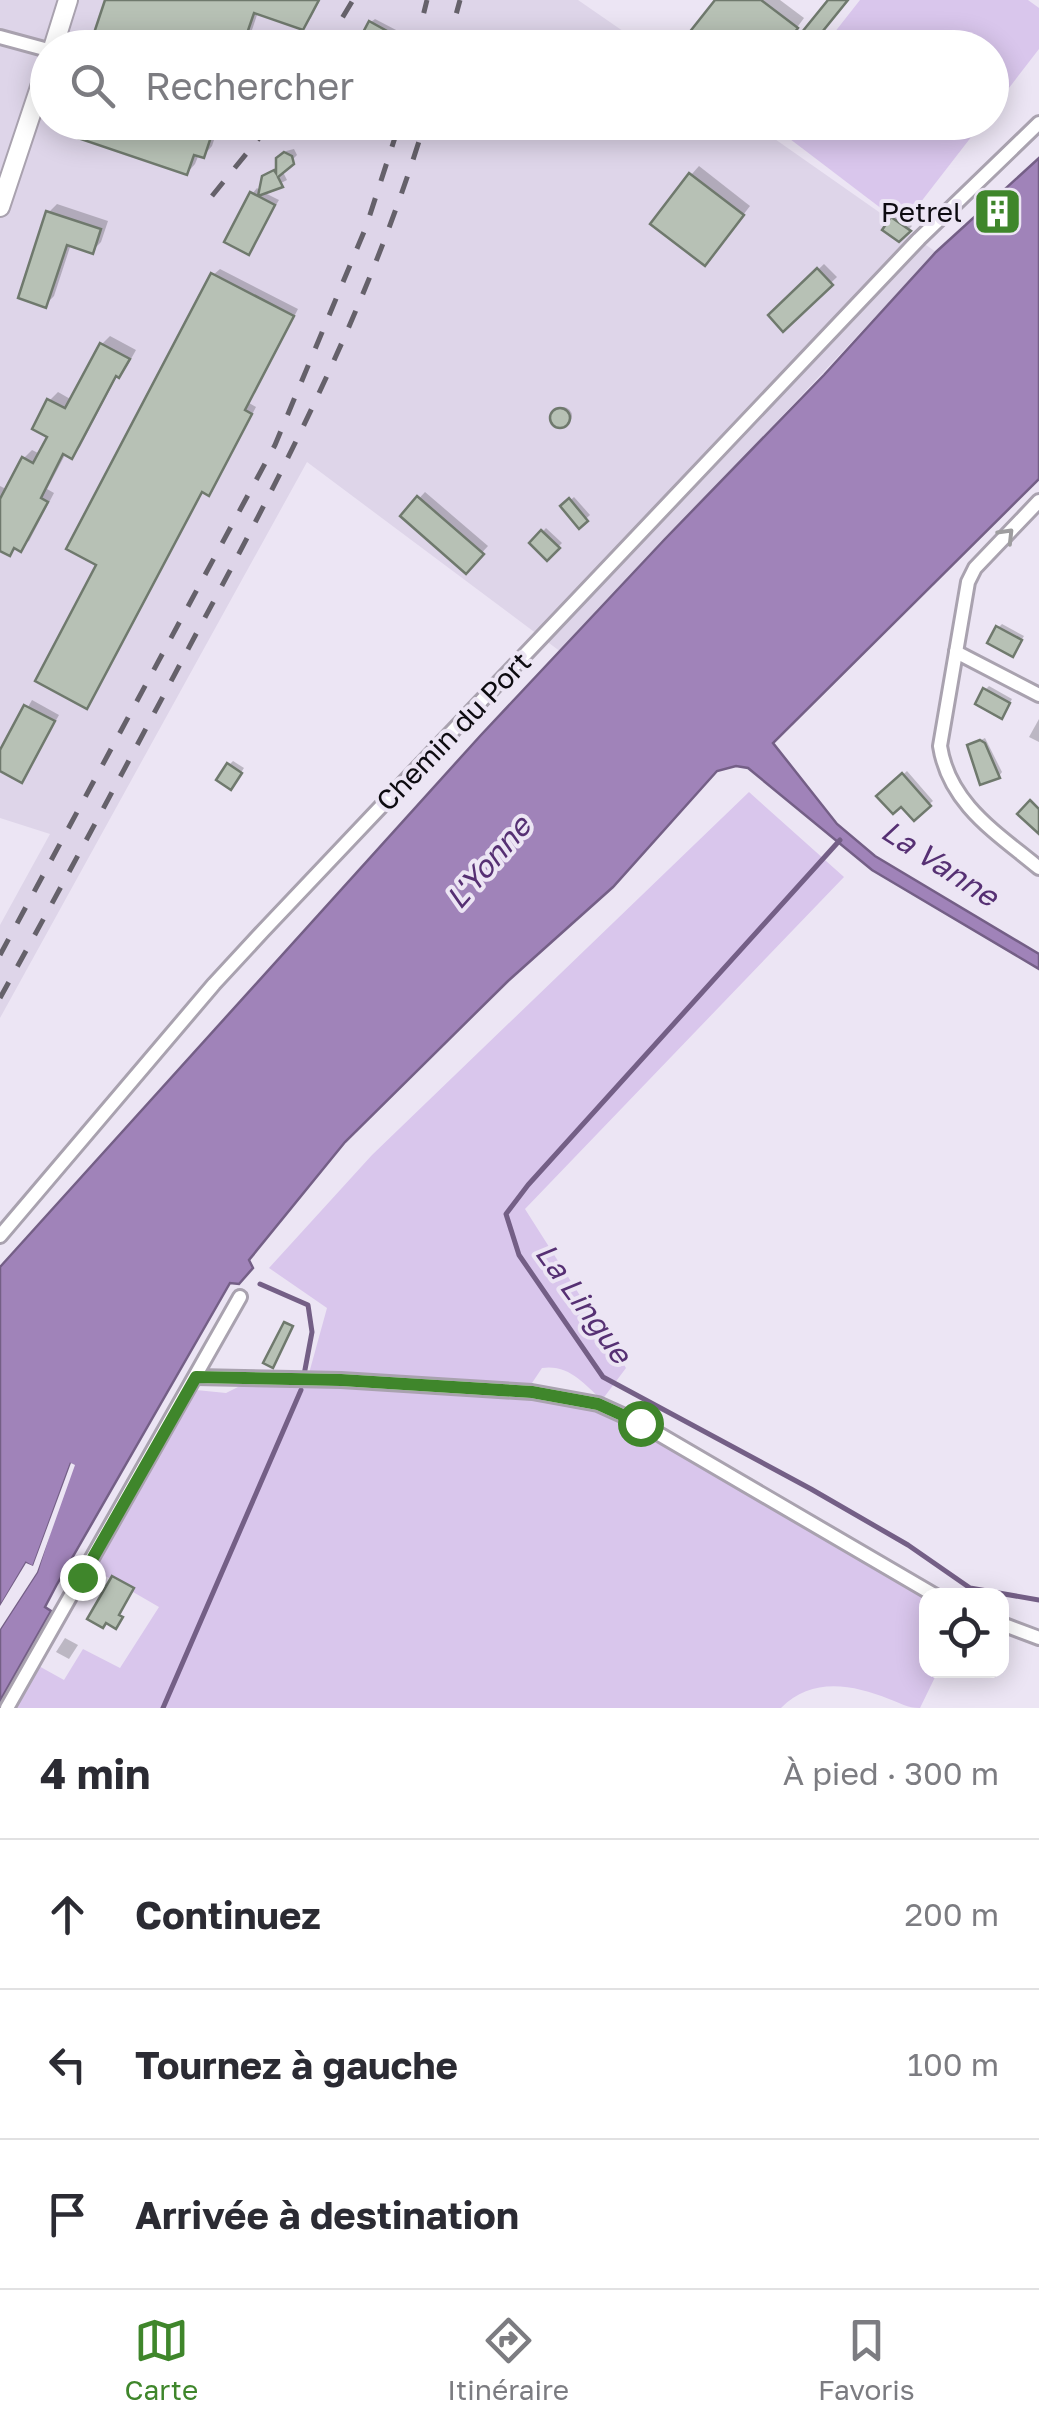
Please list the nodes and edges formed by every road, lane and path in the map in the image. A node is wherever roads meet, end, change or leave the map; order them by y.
1 (68, 0) edge
2 (57, 30) edge
3 (0, 37) edge
4 (30, 44) edge
5 (30, 117) edge
6 (1039, 123) edge
7 (0, 207) edge
8 (1039, 501) edge
9 (956, 652) junction
10 (1039, 695) edge
11 (1039, 868) edge
12 (0, 1236) edge
13 (240, 1296) dead end
14 (196, 1377) junction
15 (922, 1588) edge
16 (1009, 1627) edge
17 (1039, 1638) edge
18 (7, 1708) edge

1 - 2 main road
3 - 4 street
5 - 7 main road
6 - 12 street, Chemin du Port
9 -> 8 street
9 - 10 street
9 - 11 street
13 - 14 street
14 - 15 street
14 - 18 street
16 - 17 street

